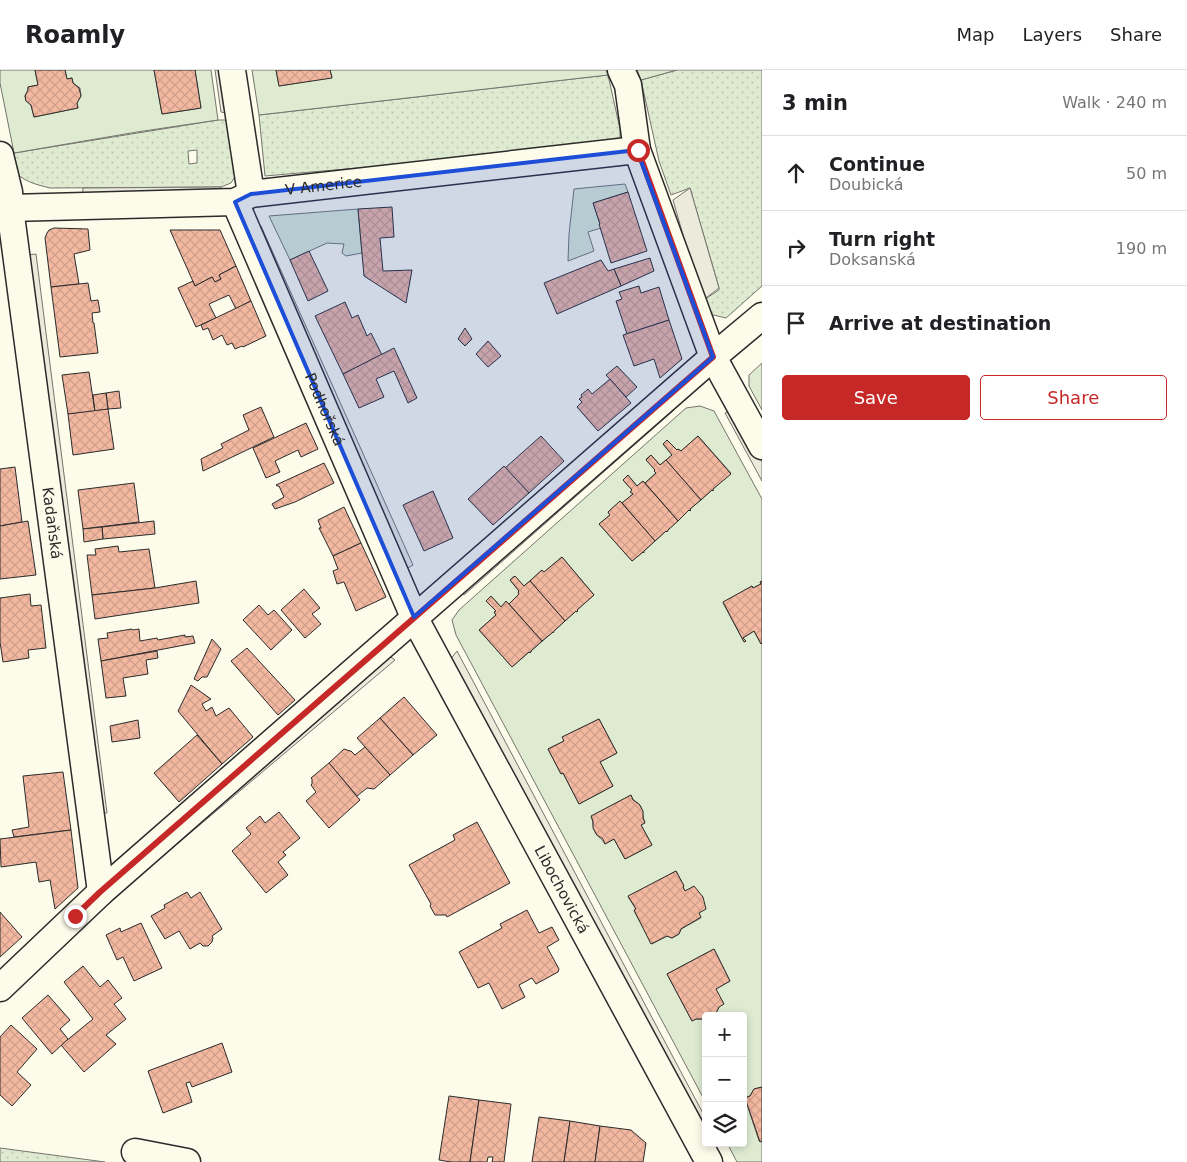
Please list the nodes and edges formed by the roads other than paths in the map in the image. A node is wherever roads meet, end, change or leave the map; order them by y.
1 (232, 70) edge
2 (621, 70) edge
3 (638, 150) junction
4 (0, 156) edge
5 (243, 198) junction
6 (10, 208) junction
7 (762, 316) edge
8 (713, 357) junction
9 (762, 446) edge
10 (414, 617) junction
11 (100, 892) junction
12 (0, 988) edge
13 (135, 1152) dead end
14 (187, 1162) edge
15 (708, 1162) edge

1 - 5 street, Podhořská
2 - 3 street
3 - 5 street, V Americe
3 - 8 street
4 - 6 street, Kadaňská
5 - 6 street, V Americe
5 - 10 street, Podhořská
6 - 11 street, Kadaňská
7 - 8 street
8 - 9 street
8 - 10 street
10 - 11 street
10 - 15 street, Libochovická
11 - 12 street
13 - 14 street

